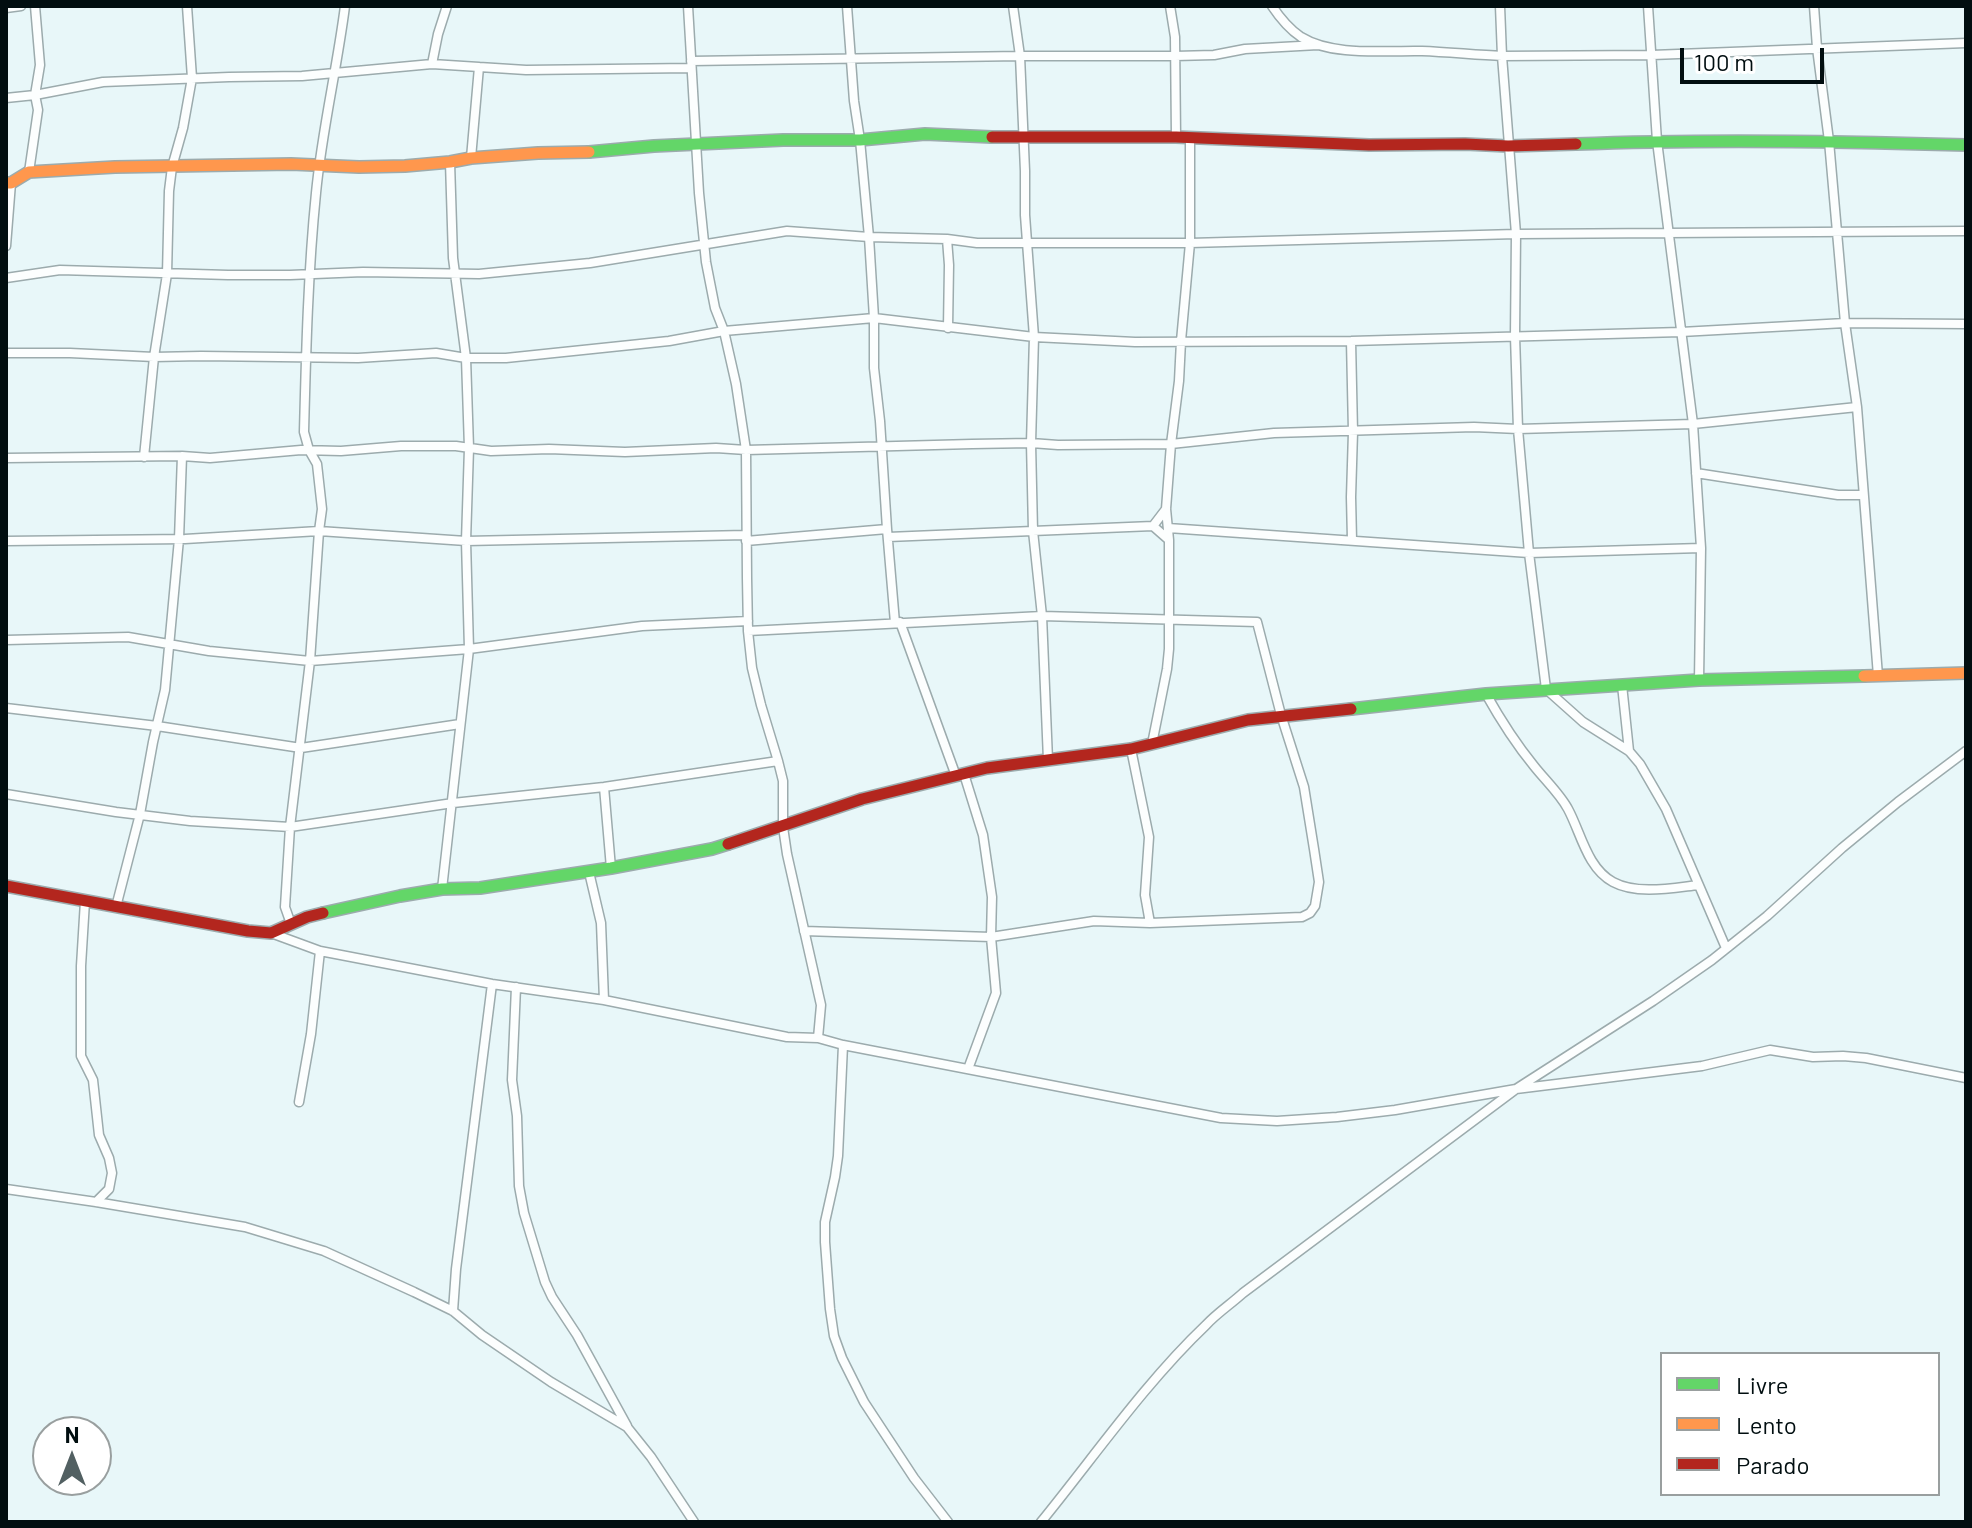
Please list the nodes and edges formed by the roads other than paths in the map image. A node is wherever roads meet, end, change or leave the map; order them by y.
1 (21, 6) edge
2 (35, 6) edge
3 (187, 6) edge
4 (345, 6) edge
5 (447, 6) edge
6 (688, 6) edge
7 (847, 6) edge
8 (1013, 6) edge
9 (1170, 6) edge
10 (1272, 6) edge
11 (1500, 6) edge
12 (1648, 6) edge
13 (1814, 6) edge
14 (6, 8) edge
15 (1966, 43) edge
16 (1320, 45) junction
17 (1817, 48) junction
18 (1652, 55) junction
19 (1020, 56) junction
20 (1175, 56) junction
21 (1502, 56) junction
22 (850, 59) junction
23 (432, 64) junction
24 (691, 64) junction
25 (479, 67) junction
26 (333, 74) junction
27 (192, 78) junction
28 (35, 95) junction
29 (6, 98) edge
30 (1176, 137) junction
31 (1024, 138) junction
32 (1190, 138) junction
33 (860, 140) junction
34 (1657, 141) junction
35 (1829, 141) junction
36 (696, 144) junction
37 (1966, 145) edge
38 (1508, 146) junction
39 (471, 158) junction
40 (450, 162) junction
41 (319, 166) junction
42 (172, 167) junction
43 (29, 172) junction
44 (9, 183) edge
45 (1966, 231) edge
46 (1837, 233) junction
47 (1516, 234) junction
48 (1670, 234) junction
49 (869, 237) junction
50 (947, 239) junction
51 (1028, 243) junction
52 (1190, 243) junction
53 (704, 245) junction
54 (6, 246) edge
55 (455, 273) junction
56 (167, 274) junction
57 (311, 274) junction
58 (6, 278) edge
59 (874, 318) junction
60 (1845, 323) junction
61 (1966, 324) edge
62 (948, 328) junction
63 (724, 331) junction
64 (1681, 332) junction
65 (1515, 336) junction
66 (1034, 337) junction
67 (1181, 341) junction
68 (1351, 341) junction
69 (6, 353) edge
70 (154, 357) junction
71 (306, 357) junction
72 (466, 358) junction
73 (1857, 407) junction
74 (1693, 424) junction
75 (1518, 429) junction
76 (1353, 432) junction
77 (1031, 443) junction
78 (1171, 444) junction
79 (882, 446) junction
80 (469, 448) junction
81 (309, 450) junction
82 (746, 450) junction
83 (182, 456) junction
84 (144, 457) junction
85 (6, 458) edge
86 (1696, 473) junction
87 (1863, 495) junction
88 (1166, 509) junction
89 (1153, 526) junction
90 (1168, 528) junction
91 (319, 531) junction
92 (1033, 531) junction
93 (887, 533) junction
94 (746, 538) junction
95 (179, 539) junction
96 (1169, 540) junction
97 (1352, 540) junction
98 (6, 541) edge
99 (466, 541) junction
100 (1701, 548) junction
101 (1529, 553) junction
102 (1042, 616) junction
103 (1168, 619) junction
104 (898, 623) junction
105 (748, 626) junction
106 (6, 640) edge
107 (169, 642) junction
108 (469, 649) junction
109 (310, 661) junction
110 (1966, 673) edge
111 (1878, 676) junction
112 (1699, 680) junction
113 (1622, 685) junction
114 (1546, 689) junction
115 (1486, 694) junction
116 (6, 708) edge
117 (1281, 715) junction
118 (460, 724) junction
119 (157, 726) junction
120 (1152, 744) junction
121 (301, 748) junction
122 (1131, 749) junction
123 (1629, 751) junction
124 (1966, 751) edge
125 (1048, 760) junction
126 (778, 761) junction
127 (960, 775) junction
128 (604, 787) junction
129 (6, 794) edge
130 (453, 803) junction
131 (140, 814) junction
132 (290, 827) junction
133 (783, 827) junction
134 (611, 868) junction
135 (589, 872) junction
136 (1698, 885) junction
137 (6, 886) edge
138 (442, 889) junction
139 (85, 901) junction
140 (116, 907) junction
141 (1150, 923) junction
142 (291, 924) junction
143 (804, 931) junction
144 (271, 933) junction
145 (991, 937) junction
146 (1726, 948) junction
147 (320, 951) junction
148 (492, 984) junction
149 (516, 987) junction
150 (604, 1000) junction
151 (818, 1038) junction
152 (843, 1045) junction
153 (968, 1069) junction
154 (1966, 1078) edge
155 (1516, 1089) junction
156 (299, 1102) dead end
157 (6, 1189) edge
158 (96, 1202) junction
159 (453, 1311) junction
160 (627, 1427) junction
161 (694, 1522) edge
162 (948, 1522) edge
163 (1041, 1522) edge

1 - 14 street
2 - 28 street
3 - 27 street
4 - 26 street
5 - 23 street
6 - 24 street
7 - 22 street
8 - 19 street
9 - 20 street
10 - 16 street
11 - 21 street
12 - 18 street
13 - 17 street
15 - 17 street
16 - 20 street
16 - 21 street
17 - 18 street
17 - 35 street
18 - 21 street
18 - 34 street
19 - 20 street
19 - 22 street
19 - 31 street
20 - 30 street
21 - 38 street
22 - 24 street
22 - 33 street
23 - 25 street
23 - 26 street
24 - 25 street
24 - 36 street
25 - 39 street
26 - 27 street
26 - 41 street
27 - 28 street
27 - 42 street
28 - 29 street
28 - 43 street
30 - 31 street
30 - 32 street
31 - 33 street
31 - 51 street
32 - 38 street
32 - 52 street
33 - 36 street
33 - 49 street
34 - 35 street
34 - 38 street
34 - 48 street
35 - 37 street
35 - 46 street
36 - 39 street
36 - 53 street
38 - 47 street
39 - 40 street
40 - 41 street
40 - 55 street
41 - 42 street
41 - 57 street
42 - 43 street
42 - 56 street
43 - 44 street
44 - 54 street
45 - 46 street
46 - 48 street
46 - 60 street
47 - 48 street
47 - 52 street
47 - 65 street
48 - 64 street
49 - 50 street
49 - 53 street
49 - 59 street
50 - 51 street
50 - 62 street
51 - 52 street
51 - 66 street
52 - 67 street
53 - 55 street
53 - 63 street
55 - 57 street
55 - 72 street
56 - 57 street
56 - 58 street
56 - 70 street
57 - 71 street
59 - 62 street
59 - 63 street
59 - 79 street
60 - 61 street
60 - 64 street
60 - 73 street
62 - 66 street
63 - 72 street
63 - 82 street
64 - 65 street
64 - 74 street
65 - 68 street
65 - 75 street
66 - 67 street
66 - 77 street
67 - 68 street
67 - 78 street
68 - 76 street
69 - 70 street
70 - 71 street
70 - 84 street
71 - 72 street
71 - 81 street
72 - 80 street
73 - 74 street
73 - 87 street
74 - 75 street
74 - 86 street
75 - 76 street
75 - 101 street
76 - 78 street
76 - 97 street
77 - 78 street
77 - 79 street
77 - 92 street
78 - 88 street
79 - 82 street
79 - 93 street
80 - 81 street
80 - 82 street
80 - 99 street
81 - 83 street
81 - 91 street
82 - 94 street
83 - 84 street
83 - 95 street
84 - 85 street
86 - 87 street
86 - 100 street
87 - 111 street
88 - 89 street
88 - 90 street
89 - 92 street
89 - 96 street
90 - 96 street
90 - 97 street
91 - 95 street
91 - 99 street
91 - 109 street
92 - 93 street
92 - 102 street
93 - 94 street
93 - 104 street
94 - 99 street
94 - 105 street
95 - 98 street
95 - 107 street
96 - 103 street
97 - 101 street
99 - 108 street
100 - 101 street
100 - 112 street
101 - 114 street
102 - 103 street
102 - 104 street
102 - 125 street
103 - 117 street
103 - 120 street
104 - 105 street
104 - 127 street
105 - 108 street
105 - 126 street
106 - 107 street
107 - 109 street
107 - 119 street
108 - 109 street
108 - 118 street
109 - 121 street
110 - 111 street
111 - 112 street
112 - 113 street
113 - 114 street
113 - 123 street
114 - 115 street
114 - 123 street
115 - 117 street
115 - 136 street
116 - 119 street
117 - 120 street
117 - 141 street
118 - 121 street
118 - 130 street
119 - 121 street
119 - 131 street
120 - 122 street
121 - 132 street
122 - 125 street
122 - 141 street
123 - 136 street
124 - 146 street
125 - 127 street
126 - 128 street
126 - 133 street
127 - 133 street
127 - 145 street
128 - 130 street
128 - 134 street
129 - 131 street
130 - 132 street
130 - 138 street
131 - 132 street
131 - 140 street
132 - 142 street
133 - 134 street
133 - 143 street
134 - 135 street
135 - 138 street
135 - 150 street
136 - 146 street
137 - 139 street
138 - 142 street
139 - 140 street
139 - 158 street
140 - 144 street
141 - 145 street
142 - 144 street
143 - 145 street
143 - 151 street
144 - 147 street
145 - 153 street
146 - 155 street
147 - 148 street
147 - 156 street
148 - 149 street
148 - 159 street
149 - 150 street
149 - 160 street
150 - 151 street
151 - 152 street
152 - 153 street
152 - 162 street
153 - 155 street
154 - 155 street
155 - 163 street
157 - 158 street
158 - 159 street
159 - 160 street
160 - 161 street

